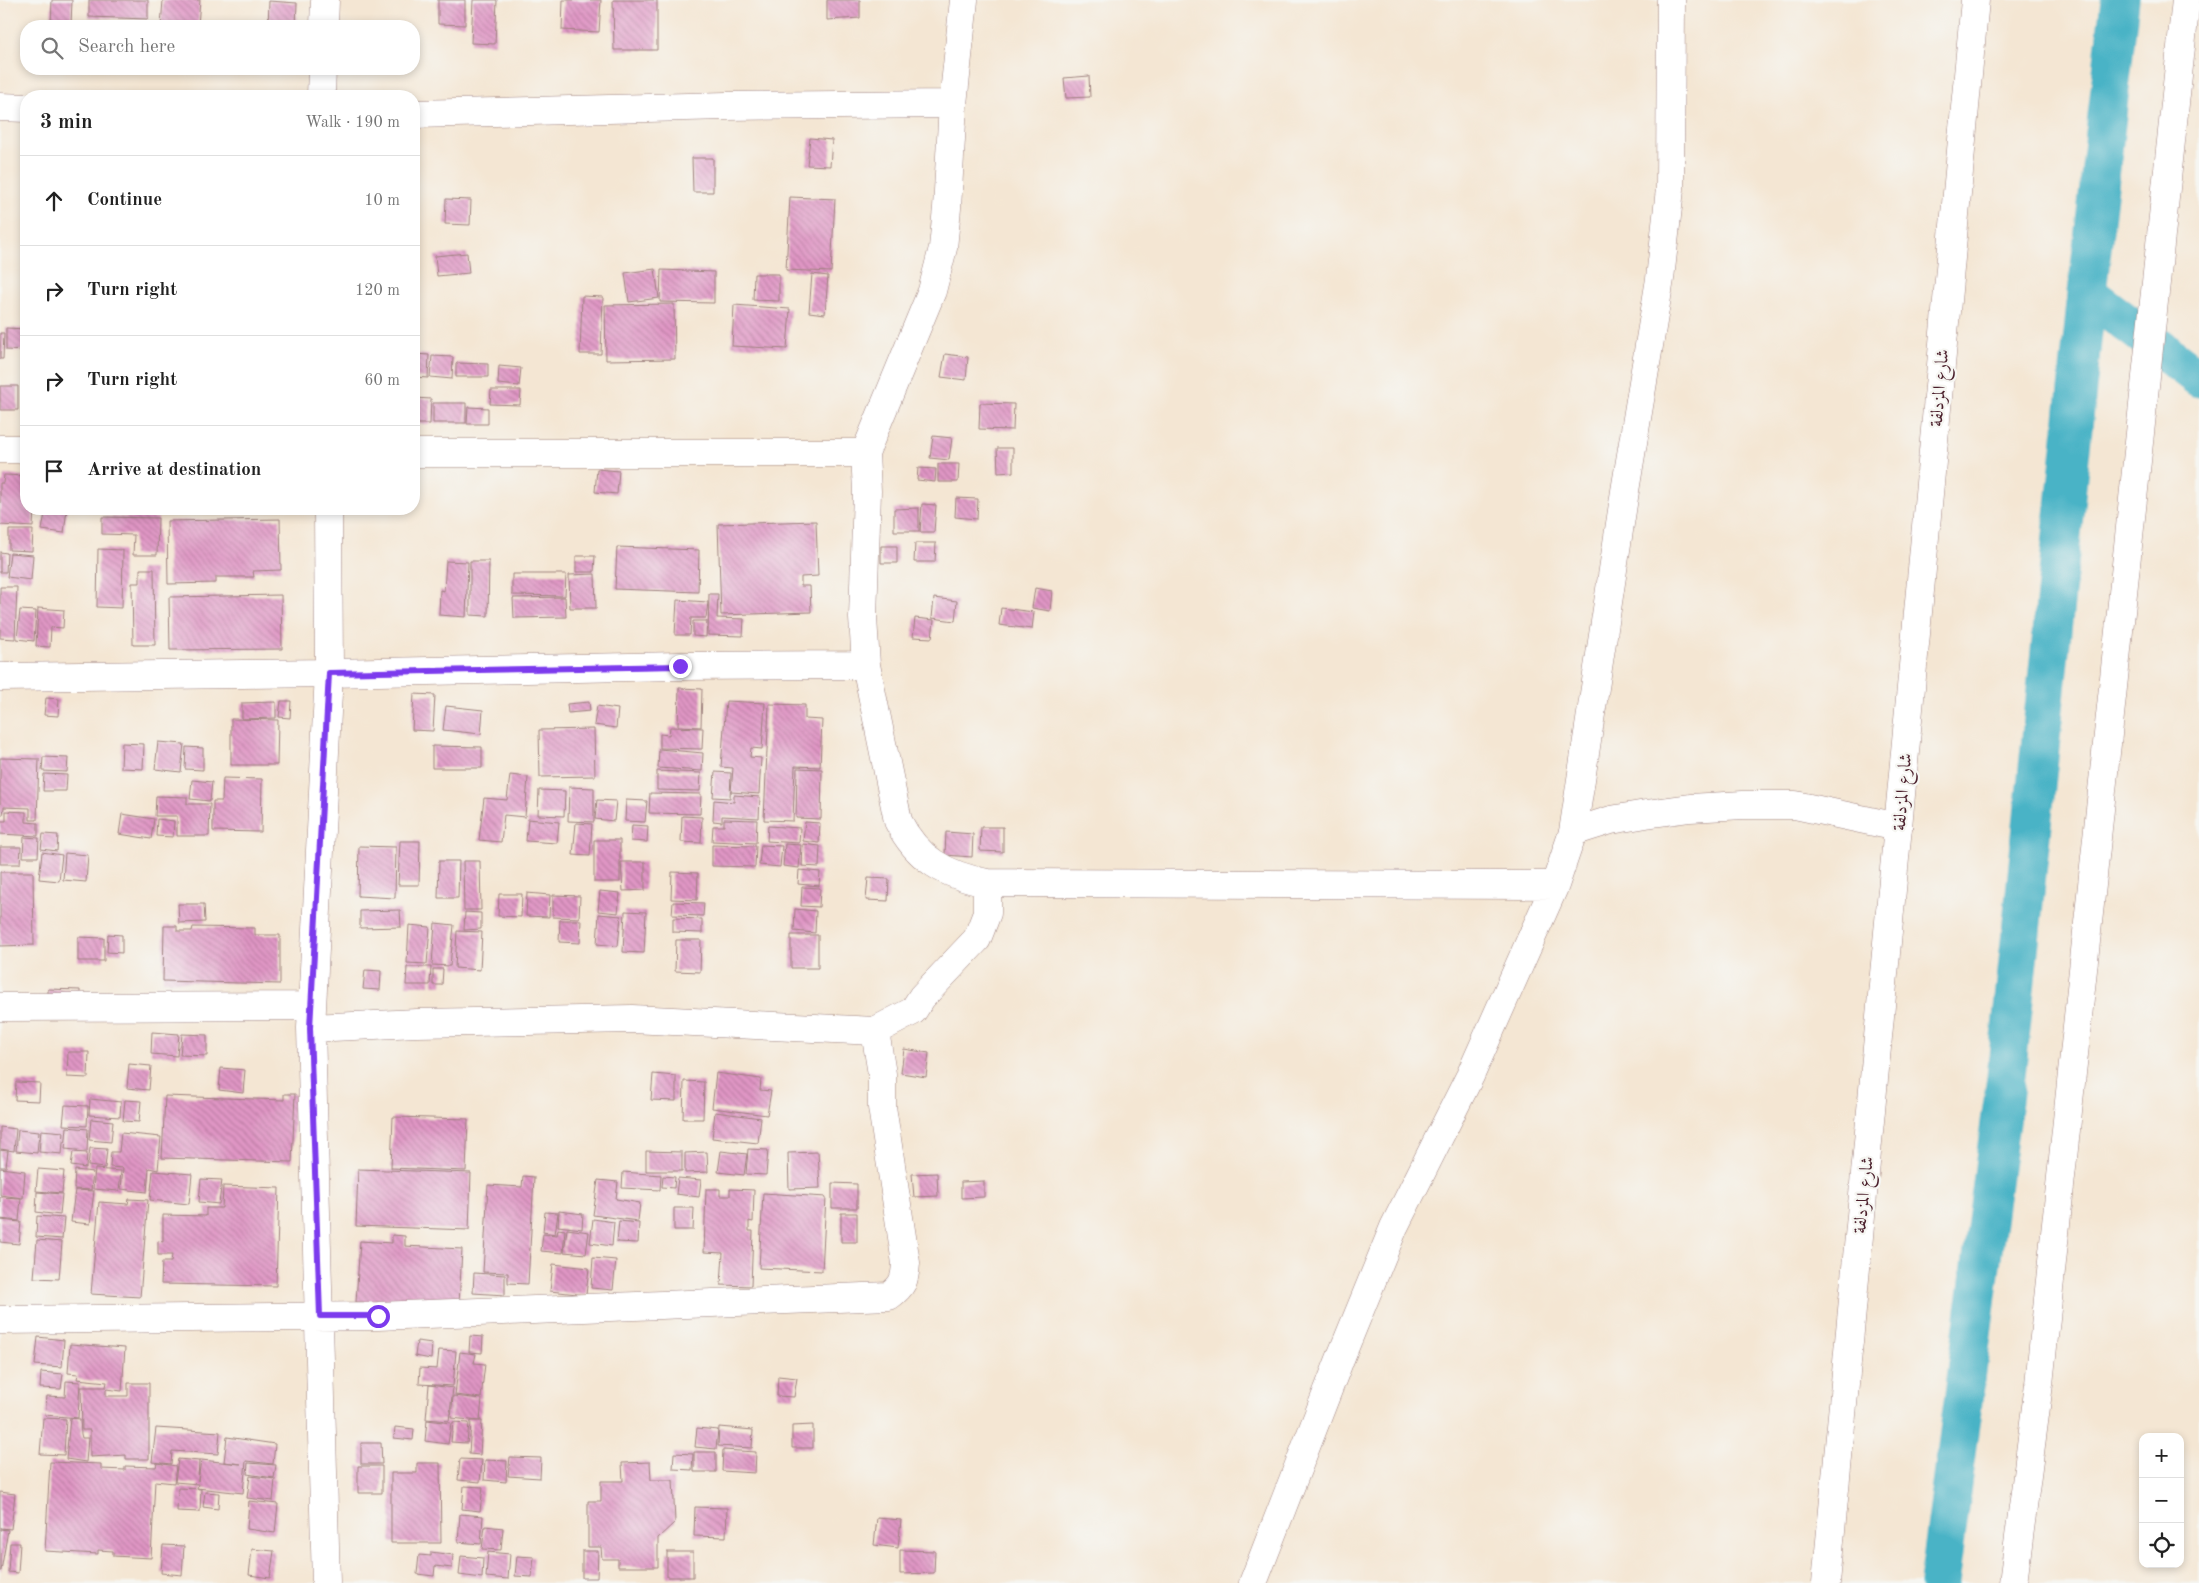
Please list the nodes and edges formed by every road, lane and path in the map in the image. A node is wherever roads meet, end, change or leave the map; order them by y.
1 (325, 0) edge
2 (964, 0) edge
3 (1671, 0) edge
4 (1975, 0) edge
5 (2186, 0) edge
6 (324, 20) edge
7 (322, 75) edge
8 (321, 90) edge
9 (953, 104) junction
10 (0, 107) edge
11 (20, 108) edge
12 (420, 114) edge
13 (0, 449) edge
14 (20, 449) edge
15 (420, 453) edge
16 (865, 453) junction
17 (328, 515) edge
18 (866, 665) junction
19 (329, 673) junction
20 (0, 677) edge
21 (1898, 827) junction
22 (1573, 832) junction
23 (987, 883) junction
24 (1555, 885) junction
25 (0, 1007) edge
26 (311, 1017) junction
27 (875, 1030) junction
28 (320, 1316) junction
29 (0, 1320) edge
30 (326, 1583) edge
31 (1253, 1583) edge
32 (1826, 1583) edge
33 (2013, 1583) edge

1 - 6 street
2 - 9 street
3 - 22 street
4 - 21 street, شارع المزدلفة
5 - 33 street
7 - 8 street
9 - 12 street
9 - 16 street
10 - 11 street
13 - 14 street
15 - 16 street
16 - 18 street
17 - 19 street
18 - 19 street
18 - 23 street
19 - 20 street
19 - 26 street
21 - 22 street
21 - 32 street, شارع المزدلفة
22 - 24 street
23 - 24 street
23 - 27 street
24 - 31 street
25 - 26 street
26 - 27 street
26 - 28 street
27 - 28 street
28 - 29 street
28 - 30 street

